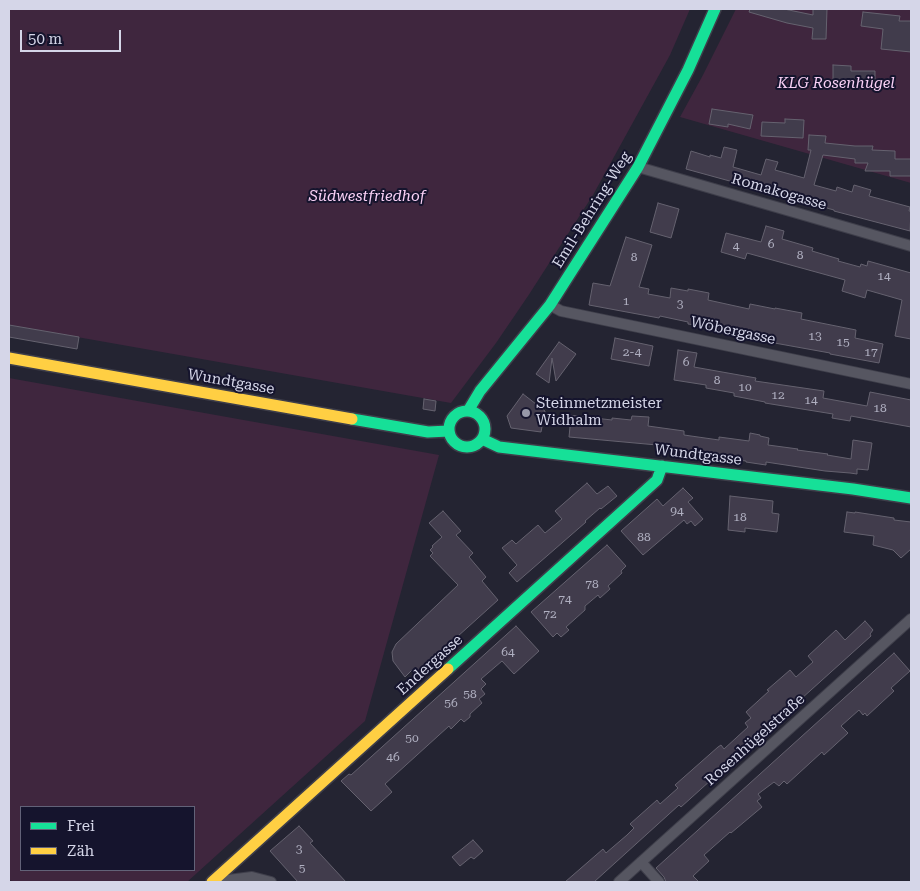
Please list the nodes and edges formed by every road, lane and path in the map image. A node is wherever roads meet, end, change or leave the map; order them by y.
1 (715, 9) edge
2 (638, 167) junction
3 (911, 246) edge
4 (550, 305) junction
5 (9, 358) edge
6 (911, 384) edge
7 (468, 411) junction
8 (449, 431) junction
9 (482, 439) junction
10 (662, 466) junction
11 (911, 498) edge
12 (911, 619) edge
13 (641, 862) junction
14 (213, 882) edge
15 (271, 882) edge
16 (619, 882) edge
17 (659, 882) edge

1 - 2 street, Emil-Behring-Weg
2 - 3 street, Romakogasse
2 - 4 street, Emil-Behring-Weg
4 - 6 street, Wöbergasse
4 - 7 street, Emil-Behring-Weg
5 - 8 street, Wundtgasse
7 - 8 street
7 - 9 street
8 - 9 street
9 - 10 street, Wundtgasse
10 - 11 street, Wundtgasse
10 - 14 street, Endergasse
12 - 13 street, Rosenhügelstraße
13 - 16 street, Rosenhügelstraße
13 - 17 street
14 - 15 street

